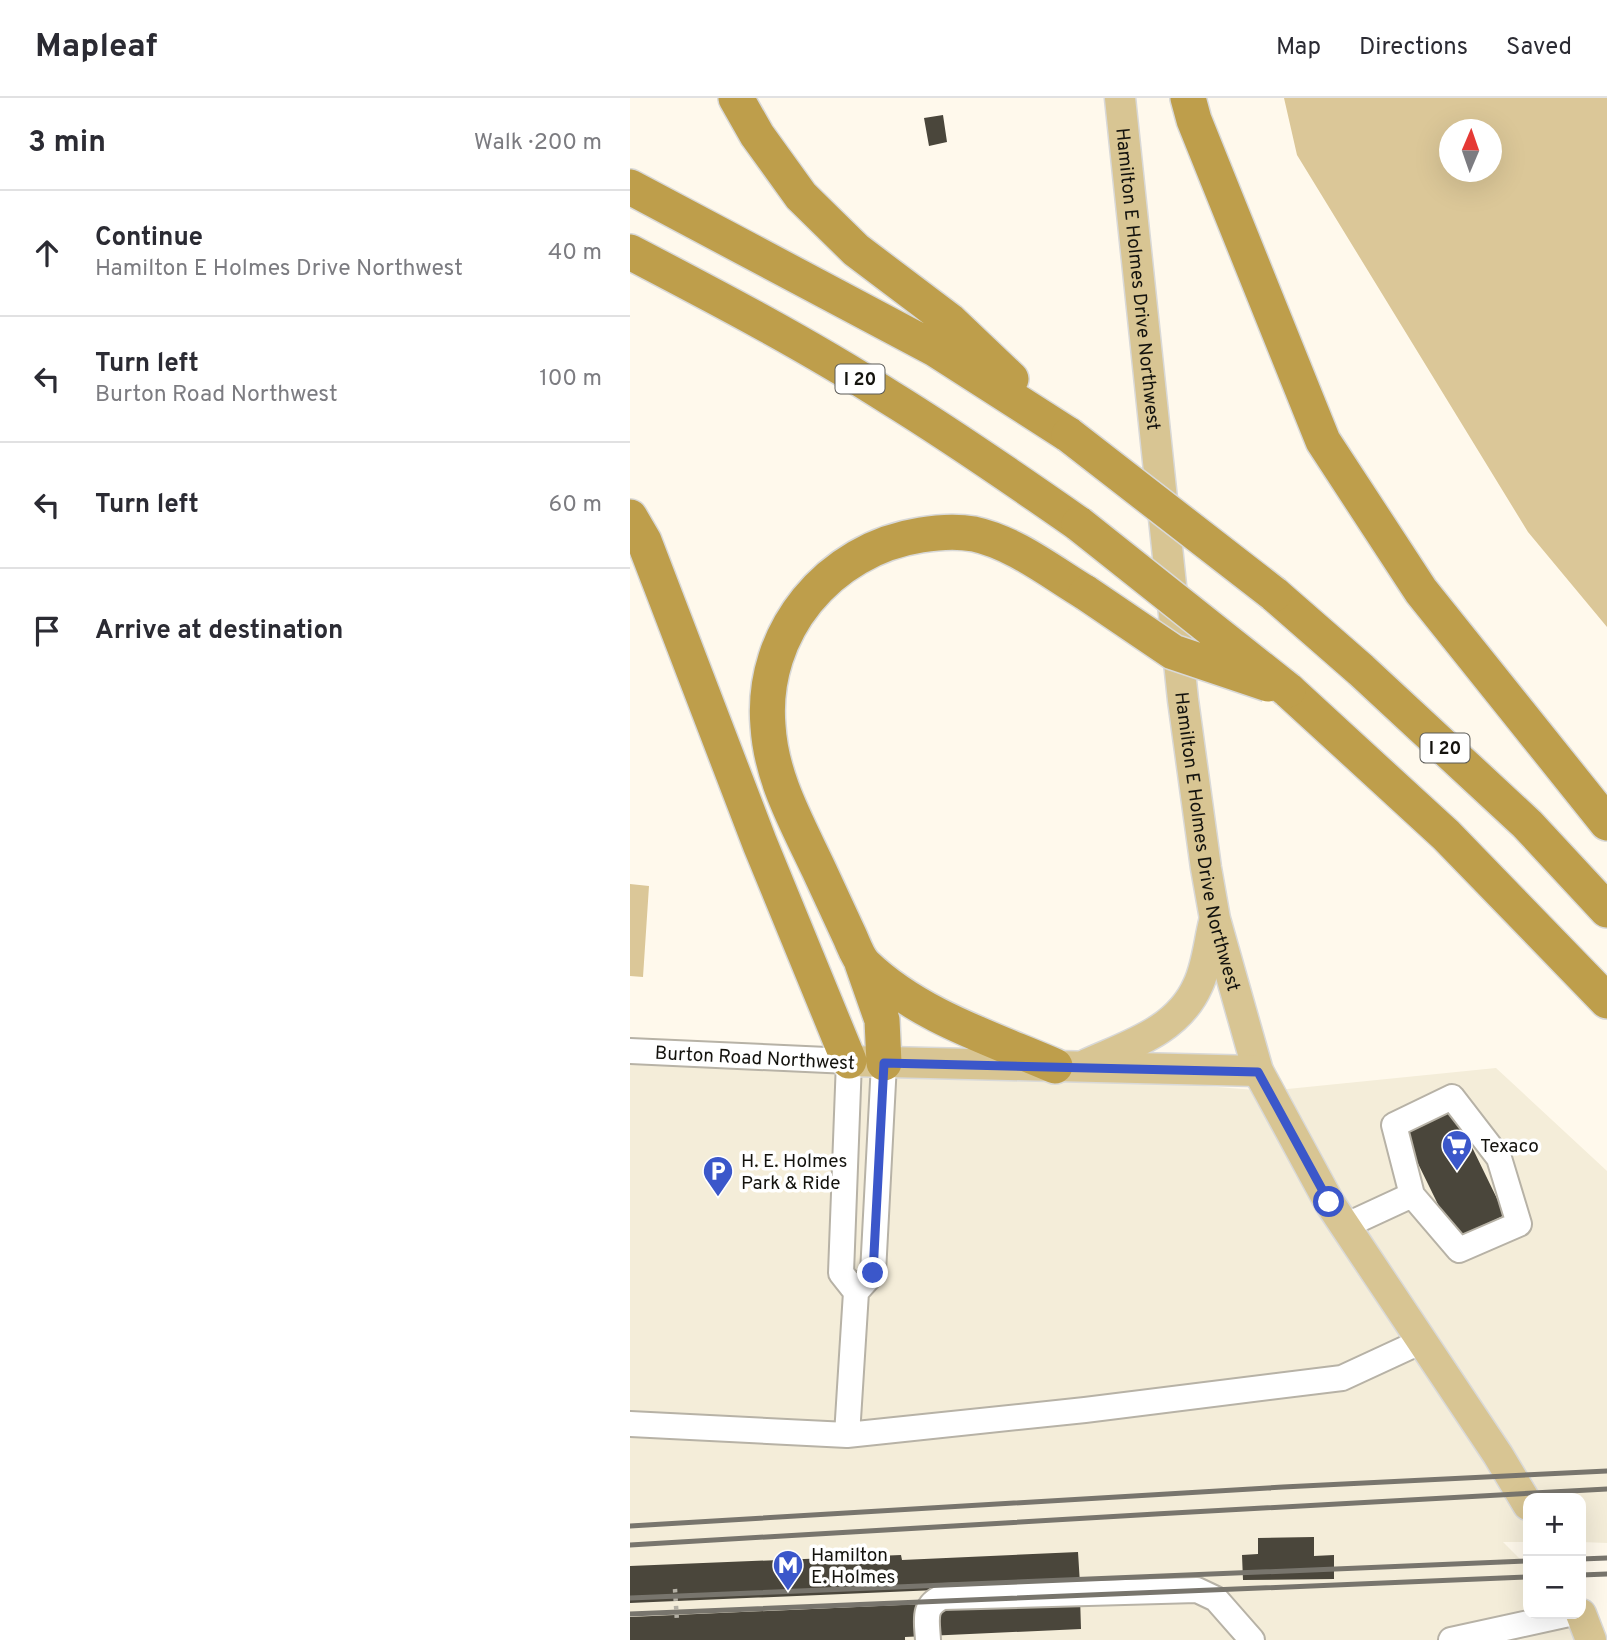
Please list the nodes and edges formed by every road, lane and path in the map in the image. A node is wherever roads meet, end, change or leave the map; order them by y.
1 (736, 98) edge
2 (1120, 98) edge
3 (1188, 98) edge
4 (630, 187) edge
5 (630, 252) edge
6 (1069, 435) junction
7 (630, 517) edge
8 (1288, 690) junction
9 (1607, 822) edge
10 (1607, 910) edge
11 (1215, 919) junction
12 (862, 963) junction
13 (1607, 1001) edge
14 (630, 1051) edge
15 (849, 1061) junction
16 (884, 1063) junction
17 (1068, 1067) junction
18 (1258, 1072) junction
19 (1412, 1195) junction
20 (1345, 1226) junction
21 (856, 1292) junction
22 (1422, 1341) junction
23 (630, 1424) edge
24 (847, 1435) junction
25 (1523, 1497) edge
26 (675, 1589) dead end
27 (1546, 1619) edge
28 (1582, 1619) edge
29 (677, 1622) dead end
30 (928, 1640) edge
31 (1252, 1640) edge
32 (1451, 1640) edge
33 (1591, 1640) edge

1 - 6 highway
2 - 11 main road, Hamilton E Holmes Drive Northwest
3 - 9 highway
4 - 6 highway, I 20
5 - 8 highway, I 20, bridge
6 - 10 highway, I 20, bridge
7 - 15 highway
8 - 12 highway, bridge
8 - 13 highway, I 20
11 - 17 main road
11 - 18 main road, Hamilton E Holmes Drive Northwest
12 - 16 highway
12 - 17 highway
14 - 15 street, Burton Road Northwest
15 - 16 main road, Burton Road Northwest
15 - 21 street
16 - 17 main road, Burton Road Northwest
16 - 21 street
17 - 18 main road, Burton Road Northwest
18 - 20 main road, Hamilton E Holmes Drive Northwest
19 - 19 street
19 - 20 street
20 - 22 main road, Hamilton E Holmes Drive Northwest
21 - 24 street
22 - 24 street
22 - 25 main road, Hamilton E Holmes Drive Northwest
23 - 24 street
26 - 29 path
27 - 32 street
28 - 33 main road
30 - 31 street

